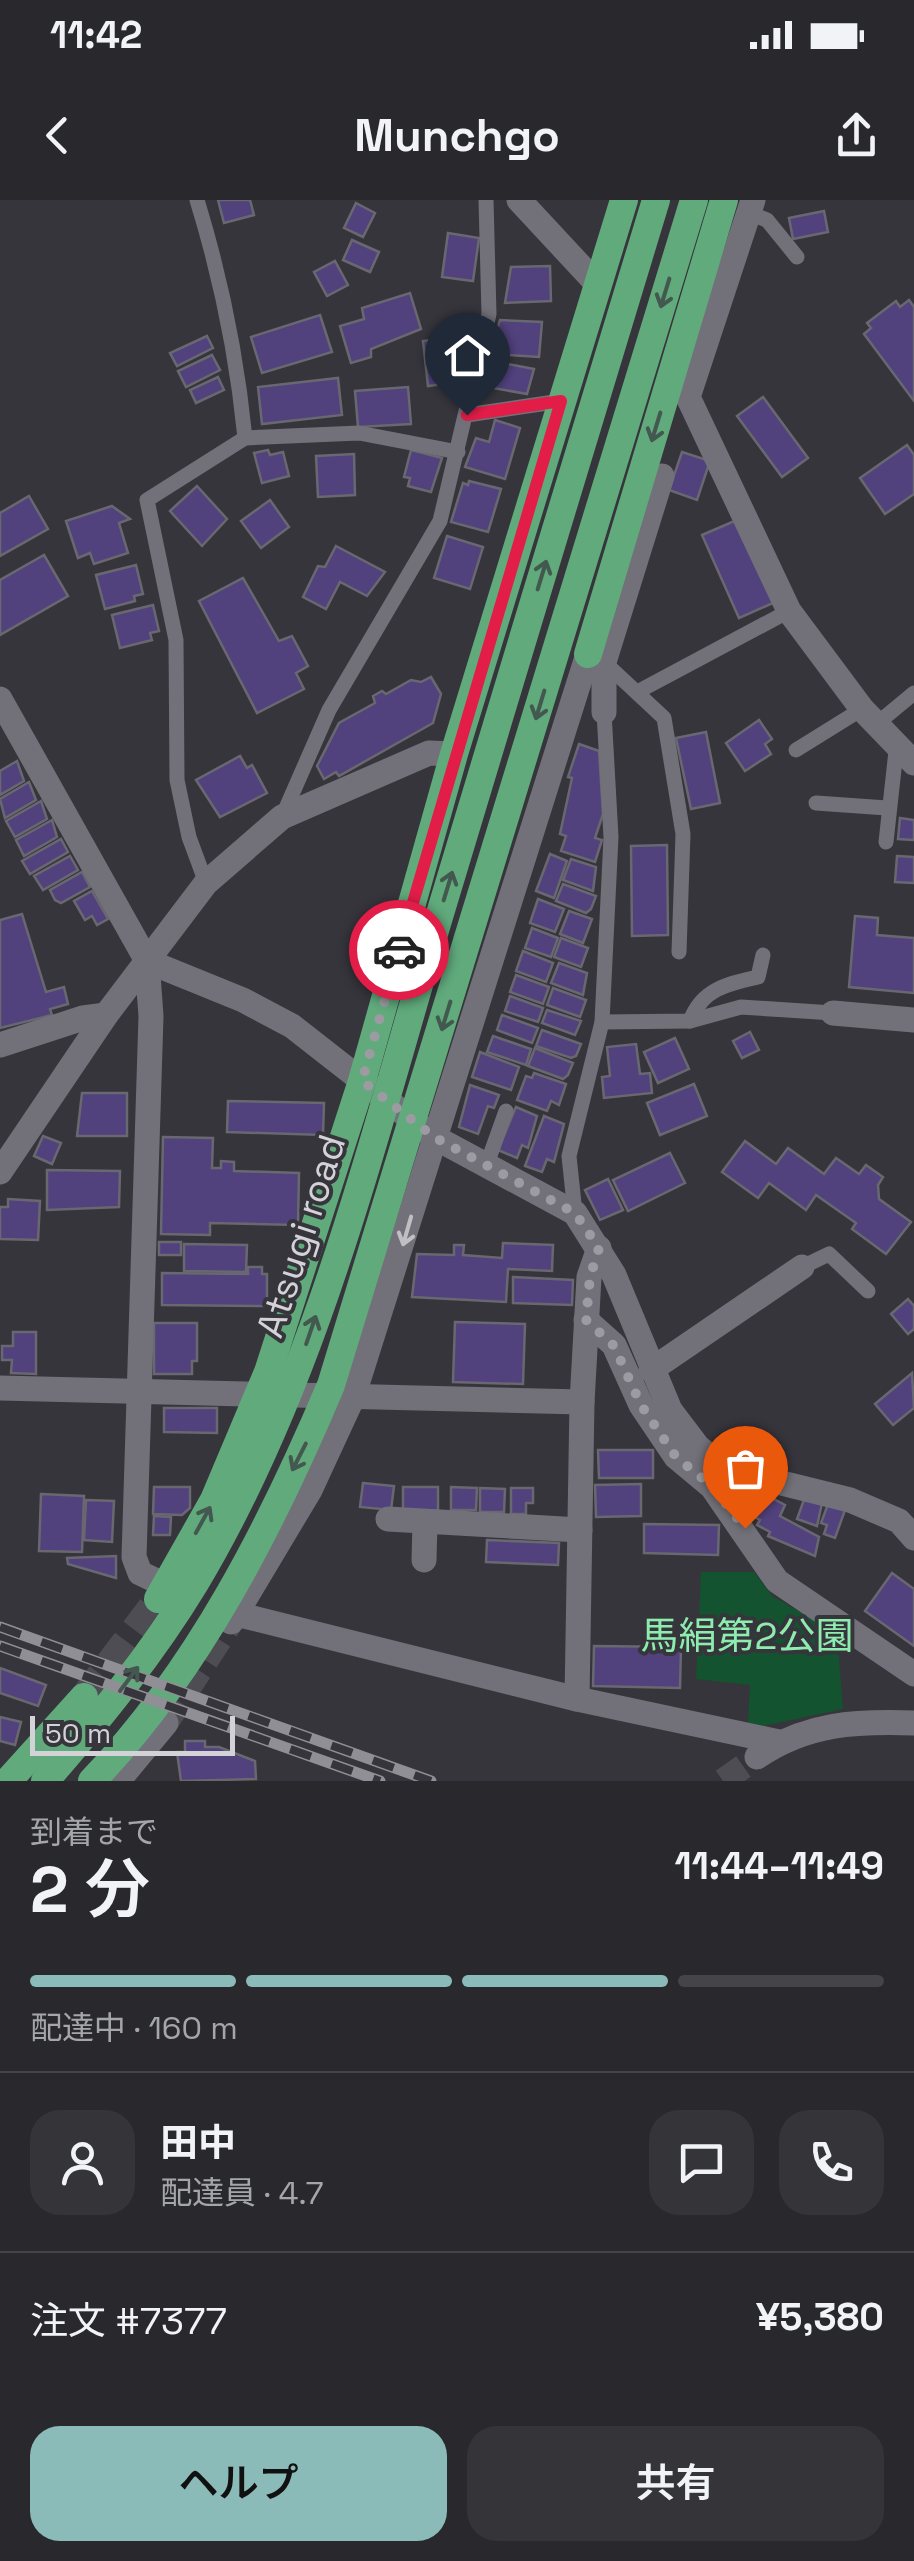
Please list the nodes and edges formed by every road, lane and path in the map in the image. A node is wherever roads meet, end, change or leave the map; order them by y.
1 (197, 200) edge
2 (486, 200) edge
3 (624, 200) edge
4 (656, 200) edge
5 (694, 200) edge
6 (742, 204) edge
7 (528, 205) edge
8 (797, 257) dead end
9 (598, 285) junction
10 (561, 401) junction
11 (467, 415) junction
12 (245, 438) junction
13 (458, 452) junction
14 (662, 476) dead end
15 (789, 610) junction
16 (493, 630) junction
17 (596, 658) junction
18 (640, 692) junction
19 (914, 693) edge
20 (0, 700) edge
21 (604, 712) joint
22 (870, 715) junction
23 (897, 742) junction
24 (796, 750) dead end
25 (454, 754) junction
26 (914, 763) edge
27 (816, 803) dead end
28 (887, 808) junction
29 (282, 817) junction
30 (886, 842) dead end
31 (206, 884) junction
32 (679, 952) dead end
33 (763, 955) dead end
34 (147, 961) junction
35 (833, 1013) joint
36 (106, 1016) junction
37 (914, 1020) edge
38 (690, 1021) junction
39 (602, 1022) junction
40 (0, 1045) edge
41 (362, 1081) junction
42 (506, 1112) dead end
43 (434, 1137) junction
44 (487, 1164) junction
45 (0, 1172) edge
46 (575, 1213) junction
47 (599, 1248) junction
48 (802, 1267) joint
49 (868, 1291) dead end
50 (586, 1320) junction
51 (651, 1370) junction
52 (0, 1388) edge
53 (140, 1392) junction
54 (258, 1396) junction
55 (353, 1397) junction
56 (582, 1402) junction
57 (388, 1518) dead end
58 (909, 1522) edge
59 (425, 1524) junction
60 (580, 1530) junction
61 (424, 1560) dead end
62 (162, 1592) joint
63 (914, 1674) edge
64 (84, 1697) tunnel mouth
65 (577, 1699) junction
66 (166, 1723) tunnel mouth
67 (914, 1723) edge
68 (8, 1781) edge
69 (45, 1781) edge
70 (92, 1781) edge
71 (118, 1781) edge

1 - 12 lane
2 - 11 lane
3 - 9 highway
69 -> 4 highway, Atsugi road
5 -> 70 highway, Atsugi road
6 - 8 lane
6 - 15 street
6 -> 17 highway
7 - 9 street
9 - 10 highway
10 - 11 lane
10 - 16 highway
11 - 13 lane
12 - 13 lane
12 - 31 lane
13 - 29 lane
14 - 17 street
15 - 18 lane
15 - 22 street
16 - 17 street
16 - 25 highway
17 - 18 lane
17 - 21 street
17 - 43 street
18 - 32 lane
19 - 22 lane
20 - 34 street
21 - 39 lane
22 - 23 street
22 - 24 lane
23 - 26 street
23 - 28 lane
25 - 29 street
25 - 41 highway
27 - 28 lane
28 - 30 lane
29 - 31 street
31 - 34 street
33 - 38 lane
34 - 36 street
34 - 41 street
34 - 53 street
35 - 37 street
35 - 38 lane
36 - 40 street
36 - 45 street
38 - 39 lane
39 - 46 lane
41 - 43 street
41 - 54 highway
42 - 44 lane
43 - 44 street
43 -> 55 street
44 - 46 street
46 - 47 street
47 - 50 street
47 - 51 street
48 - 49 lane
48 - 51 street
50 - 56 street
50 - 63 street
51 - 58 street
52 - 53 street
53 - 54 street
53 - 62 street
54 - 55 street
62 -> 54 highway
55 - 56 street
55 - 65 street
56 - 60 street
57 - 59 street
59 - 60 street
59 - 61 street
60 - 65 street
64 - 68 highway
65 - 67 street
66 - 71 street

